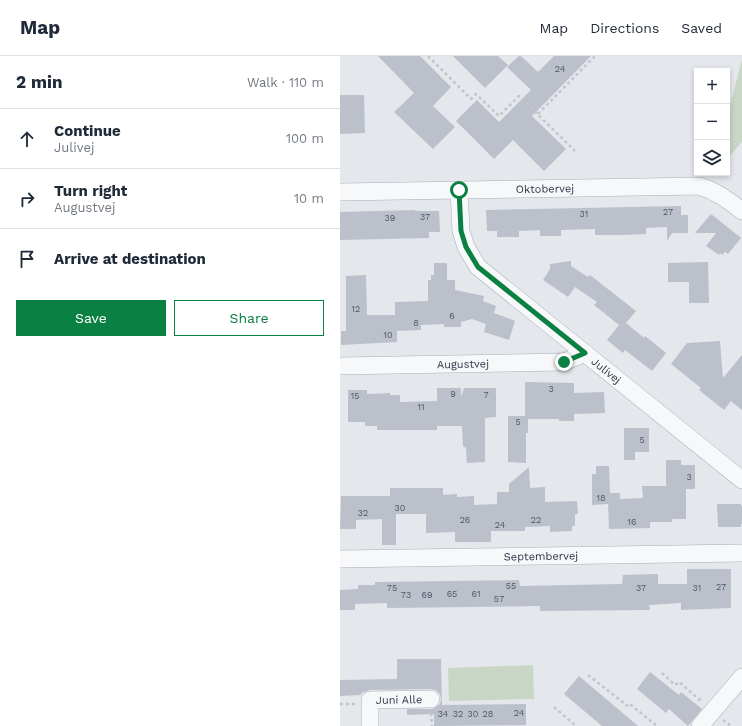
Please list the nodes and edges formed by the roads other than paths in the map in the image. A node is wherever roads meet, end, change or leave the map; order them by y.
1 (459, 190) junction
2 (340, 192) edge
3 (742, 212) edge
4 (585, 353) junction
5 (340, 366) edge
6 (742, 480) edge
7 (742, 553) edge
8 (340, 559) edge
9 (742, 677) edge
10 (431, 699) dead end
11 (370, 726) edge
12 (700, 726) edge

1 - 2 street, Oktobervej
1 - 3 street, Oktobervej
1 - 4 street, Julivej
4 - 5 street, Augustvej
4 - 6 street, Julivej
7 - 8 street, Septembervej
9 - 12 street
10 - 11 street, Juni Alle

